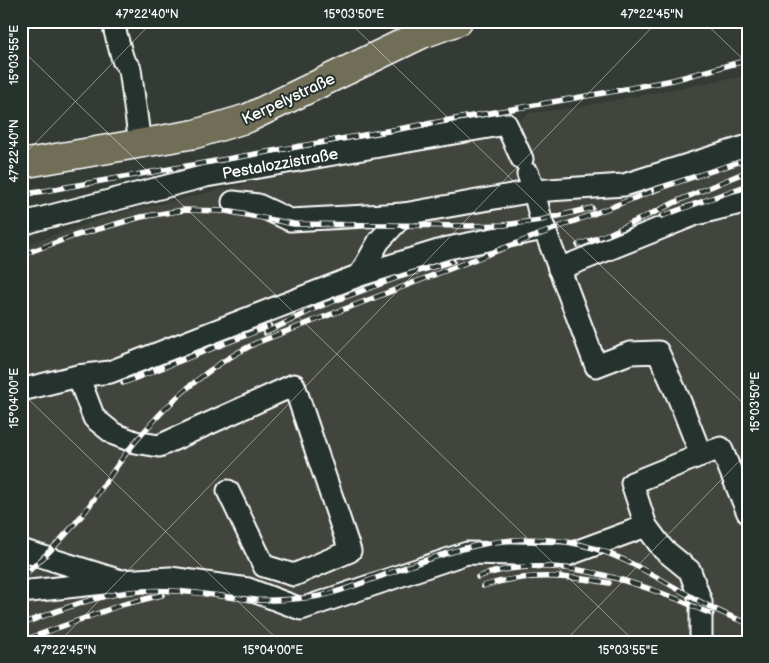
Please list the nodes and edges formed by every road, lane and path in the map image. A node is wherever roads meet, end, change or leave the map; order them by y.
1 (458, 21) edge
2 (115, 31) dead end
3 (140, 144) junction
4 (748, 146) edge
5 (21, 164) edge
6 (528, 174) junction
7 (748, 201) edge
8 (233, 202) dead end
9 (404, 214) junction
10 (21, 225) edge
11 (544, 229) junction
12 (559, 269) junction
13 (360, 275) junction
14 (78, 376) junction
15 (21, 390) edge
16 (701, 455) junction
17 (228, 492) dead end
18 (748, 513) edge
19 (646, 526) junction
20 (21, 550) edge
21 (264, 566) junction
22 (120, 581) junction
23 (248, 588) junction
24 (21, 592) edge
25 (701, 642) edge

1 - 3 main road, Kerpelystraße
2 - 3 lane
3 - 5 main road, Kerpelystraße
4 - 6 lane
6 - 9 lane
6 - 10 lane, Pestalozzistraße
6 - 11 lane, Pestalozzistraße
7 - 12 lane
8 - 9 lane
9 - 13 lane
11 - 12 lane, Pestalozzistraße
11 - 13 lane
12 - 16 lane, Pestalozzistraße
13 - 14 lane
14 - 15 lane
14 - 21 lane
16 - 18 lane
16 - 19 lane
17 - 21 lane
19 - 23 lane
19 - 25 lane
20 - 22 lane
21 - 23 lane
22 - 23 lane
22 - 24 lane

